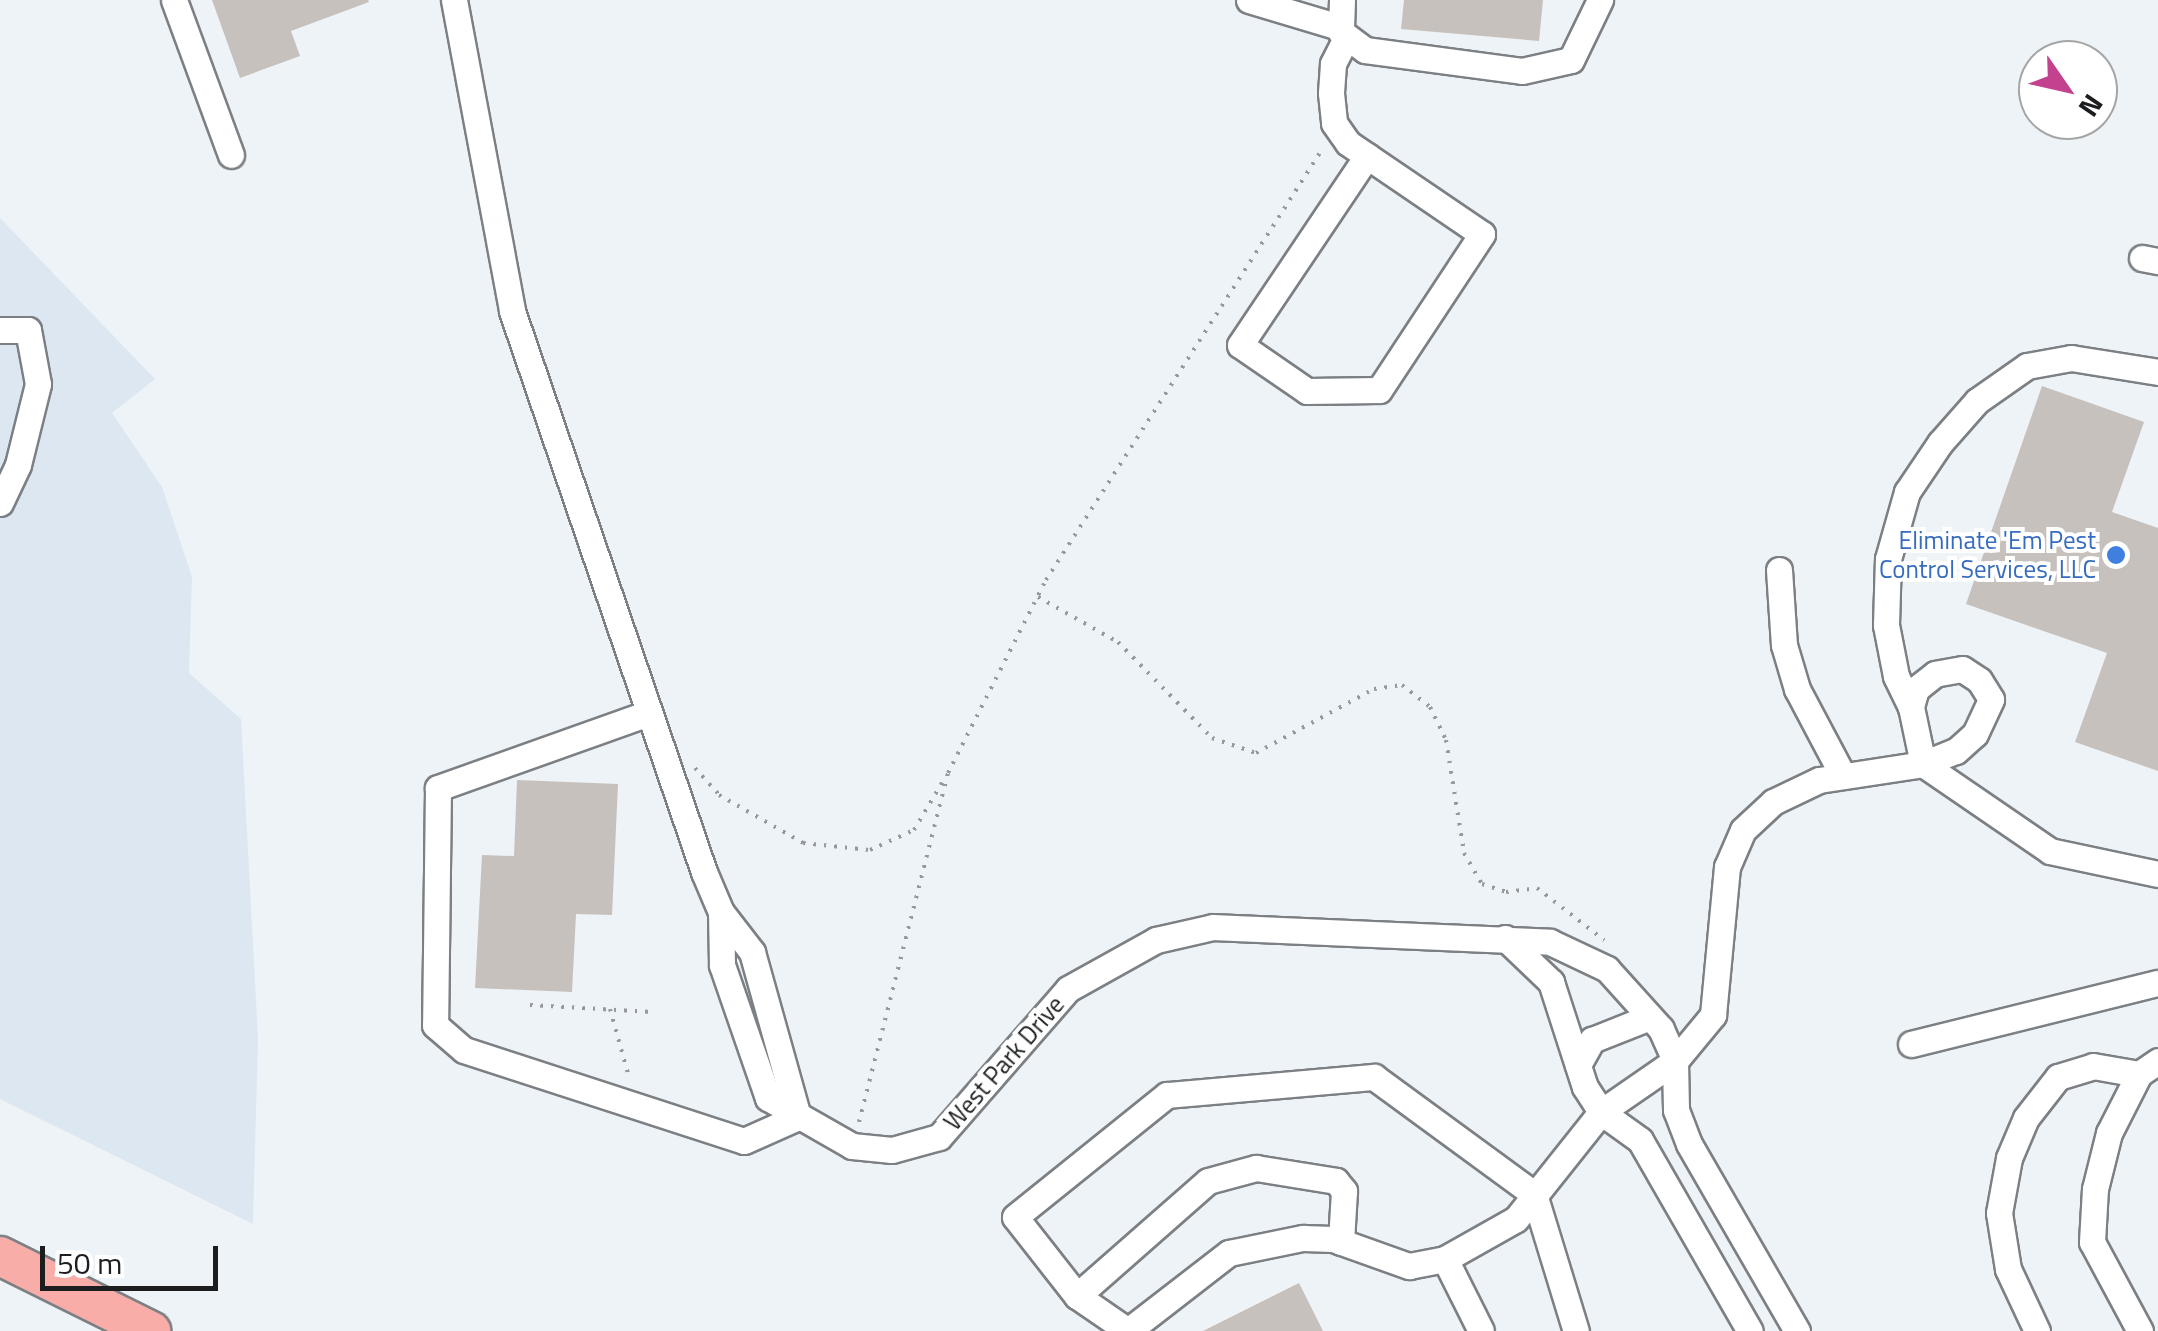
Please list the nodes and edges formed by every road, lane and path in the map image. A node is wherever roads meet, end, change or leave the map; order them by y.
1 (174, 0) edge
2 (454, 0) edge
3 (1249, 0) edge
4 (1342, 0) edge
5 (1600, 0) edge
6 (1343, 32) junction
7 (1337, 128) junction
8 (232, 155) dead end
9 (1367, 156) junction
10 (0, 330) edge
11 (2158, 372) edge
12 (0, 503) edge
13 (1778, 570) dead end
14 (1038, 597) junction
15 (1911, 707) junction
16 (650, 725) junction
17 (1924, 764) junction
18 (948, 773) junction
19 (1843, 776) junction
20 (2158, 874) edge
21 (1505, 938) junction
22 (1613, 948) dead end
23 (2158, 983) edge
24 (530, 1005) dead end
25 (610, 1009) junction
26 (652, 1012) dead end
27 (1650, 1017) junction
28 (1911, 1044) dead end
29 (1675, 1061) junction
30 (1578, 1064) junction
31 (2148, 1067) edge
32 (634, 1105) junction
33 (1602, 1112) junction
34 (798, 1118) junction
35 (852, 1146) junction
36 (1534, 1194) junction
37 (1341, 1242) junction
38 (0, 1256) edge
39 (1445, 1259) junction
40 (1077, 1296) junction
41 (151, 1331) edge
42 (1128, 1331) edge
43 (1481, 1331) edge
44 (1576, 1331) edge
45 (1750, 1331) edge
46 (1797, 1331) edge
47 (2037, 1331) edge
48 (2140, 1331) edge

1 - 8 street
2 - 16 street, West Park Drive
3 - 6 street
4 - 6 street
5 - 6 street
6 - 7 street
7 - 9 street
7 - 14 path
9 - 9 street
10 - 12 street
11 - 15 street
13 - 19 street
14 - 18 path
14 - 22 path
15 - 17 street
15 - 17 street
16 - 18 path
16 - 32 street
16 - 34 street, West Park Drive
17 - 19 street
17 - 20 street
18 - 35 path
19 - 29 street
21 - 27 street, West Park Drive
21 - 30 street
21 - 35 street, West Park Drive
23 - 28 street
24 - 25 path
25 - 26 path
25 - 32 path
27 - 29 street, West Park Drive
27 - 30 street
29 - 33 street
29 - 46 street, West Park Drive
30 - 33 street
31 - 47 street
31 - 48 street
32 - 34 street
33 - 36 street
33 - 45 street
34 - 35 street, West Park Drive
36 - 39 street
36 - 40 street
36 - 44 street
37 - 39 street
37 - 40 street
37 - 42 street
38 - 41 highway
39 - 43 street
40 - 42 street

